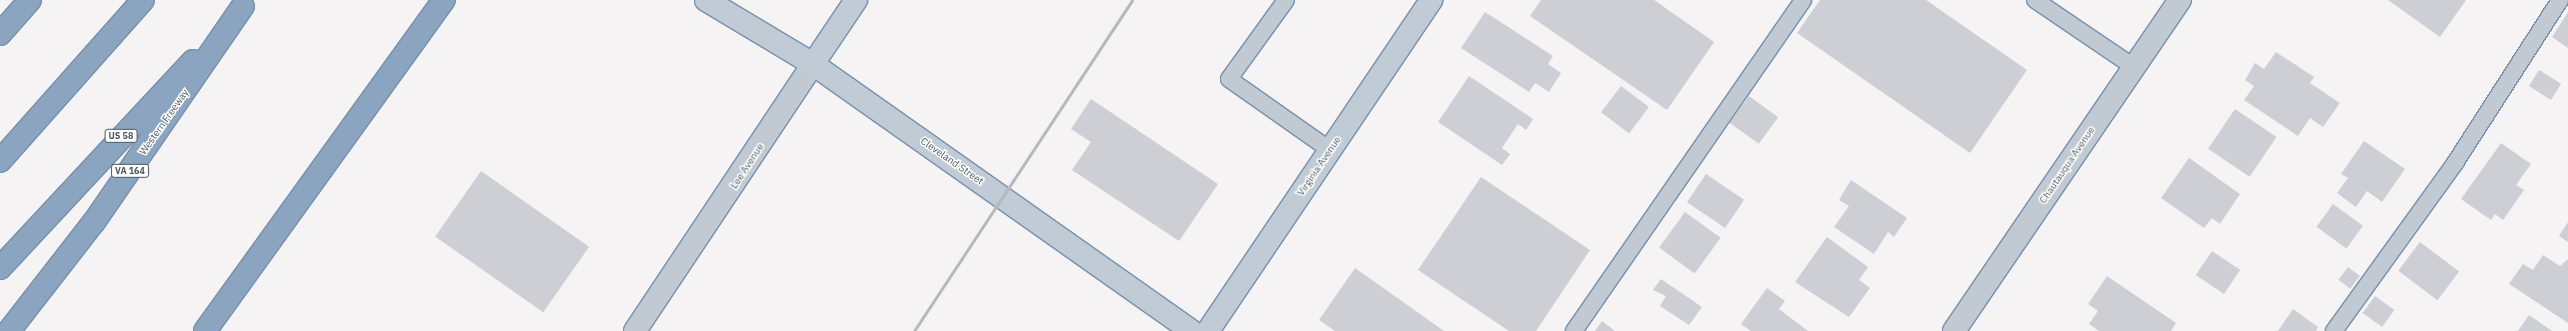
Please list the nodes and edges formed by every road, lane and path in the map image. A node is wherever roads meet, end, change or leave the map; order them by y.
1 (444, 0) edge
2 (706, 0) edge
3 (856, 0) edge
4 (1286, 0) edge
5 (1431, 0) edge
6 (1803, 0) edge
7 (2035, 0) edge
8 (2180, 0) edge
9 (2560, 0) edge
10 (246, 3) edge
11 (139, 4) edge
12 (25, 5) edge
13 (0, 34) edge
14 (813, 64) junction
15 (2134, 67) junction
16 (1330, 150) junction
17 (0, 161) edge
18 (0, 268) edge
19 (9, 331) edge
20 (205, 331) edge
21 (635, 331) edge
22 (1191, 331) edge
23 (1208, 331) edge
24 (1574, 331) edge
25 (1954, 331) edge
26 (2334, 331) edge

1 - 20 highway
2 - 14 street, Cleveland Street
3 - 14 street, Lee Avenue
4 - 16 lane
5 - 16 street, Virginia Avenue
6 - 24 lane
7 - 15 lane
8 - 15 street, Chautauqua Avenue
9 - 26 lane
10 - 18 highway, US 58
10 - 19 highway, Western Freeway / VA 164
11 - 17 highway
12 - 13 highway
14 - 21 street, Lee Avenue
14 - 22 street, Cleveland Street
15 - 25 street, Chautauqua Avenue
16 - 23 street, Virginia Avenue

